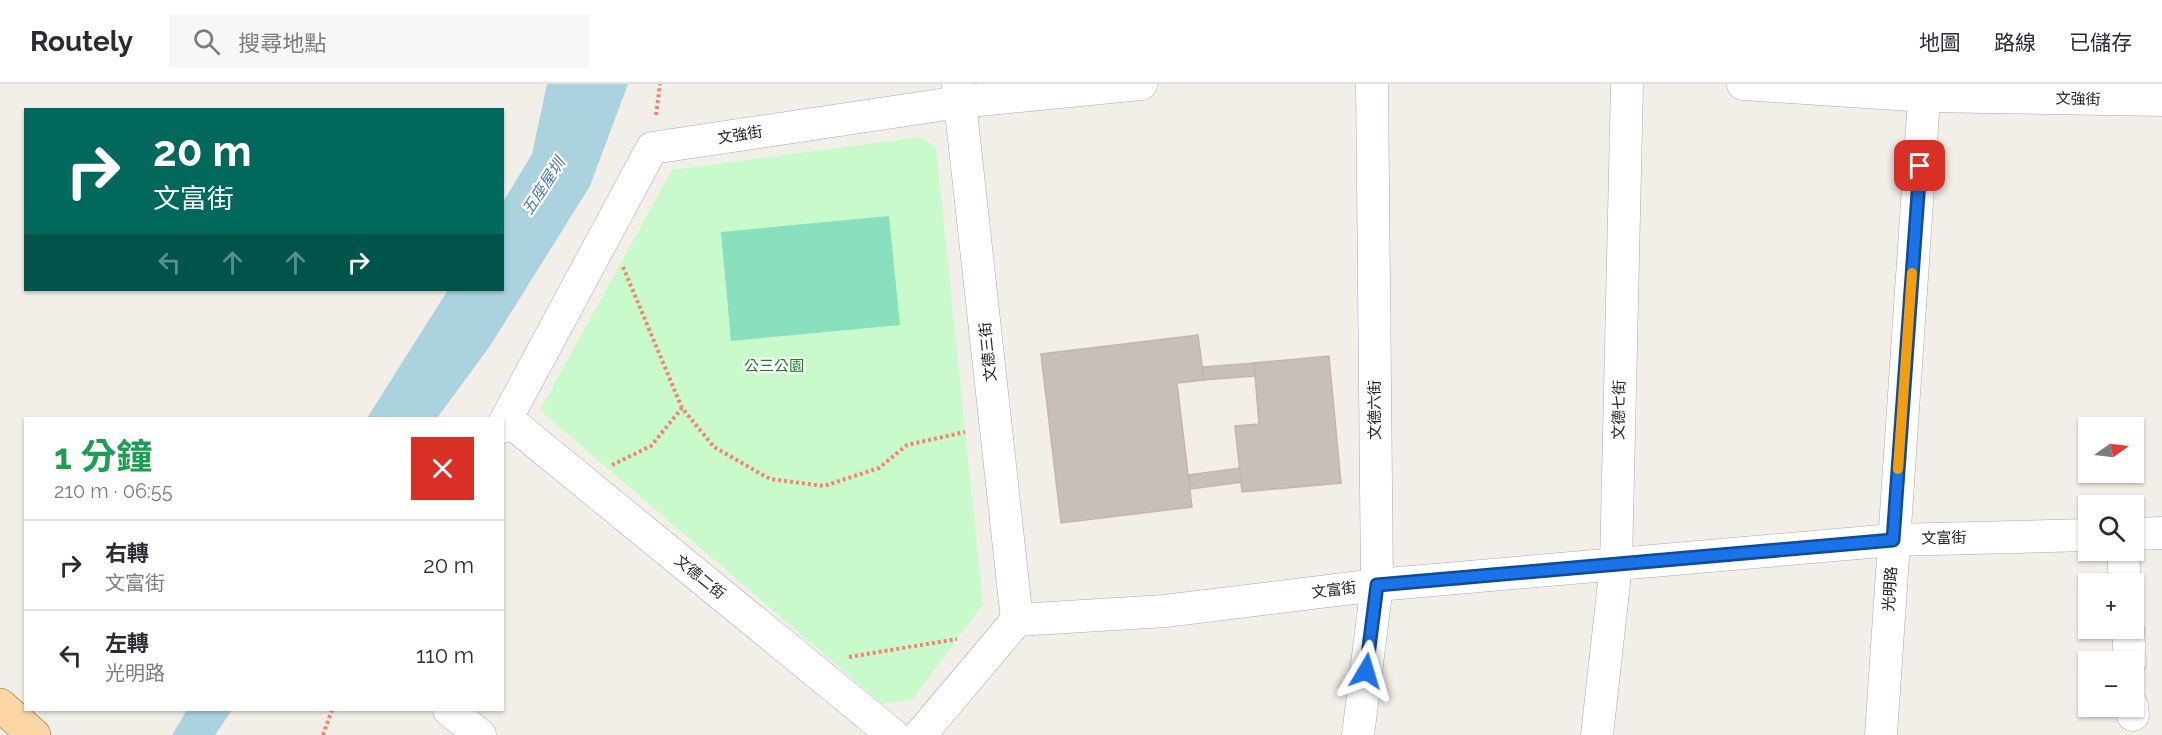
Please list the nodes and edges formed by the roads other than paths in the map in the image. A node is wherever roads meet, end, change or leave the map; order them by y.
1 (1372, 84) edge
2 (1627, 84) edge
3 (1743, 84) edge
4 (1129, 85) edge
5 (1925, 90) edge
6 (959, 93) edge
7 (2162, 100) edge
8 (505, 423) edge
9 (2162, 533) edge
10 (2144, 534) edge
11 (2078, 535) edge
12 (1893, 540) junction
13 (1616, 565) junction
14 (1377, 585) junction
15 (1017, 620) junction
16 (0, 705) edge
17 (450, 711) edge
18 (34, 735) edge
19 (480, 735) edge
20 (893, 735) edge
21 (920, 735) edge
22 (1358, 735) edge
23 (1597, 735) edge
24 (1881, 735) edge

1 - 14 street, 文德六街
2 - 13 street, 文德七街
3 - 5 street, 文強街
4 - 6 street, 文強街
5 - 7 street, 文強街
5 - 12 street, 光明路
6 - 8 street, 文強街
6 - 15 street, 文德三街
8 - 20 street, 文德二街
9 - 10 street
11 - 12 street, 文富街
12 - 13 street, 文富街
12 - 24 street, 光明路
13 - 14 street, 文富街
13 - 23 street, 文德七街
14 - 15 street, 文富街
14 - 22 street, 文德六街
15 - 21 street
16 - 18 main road
17 - 19 street

